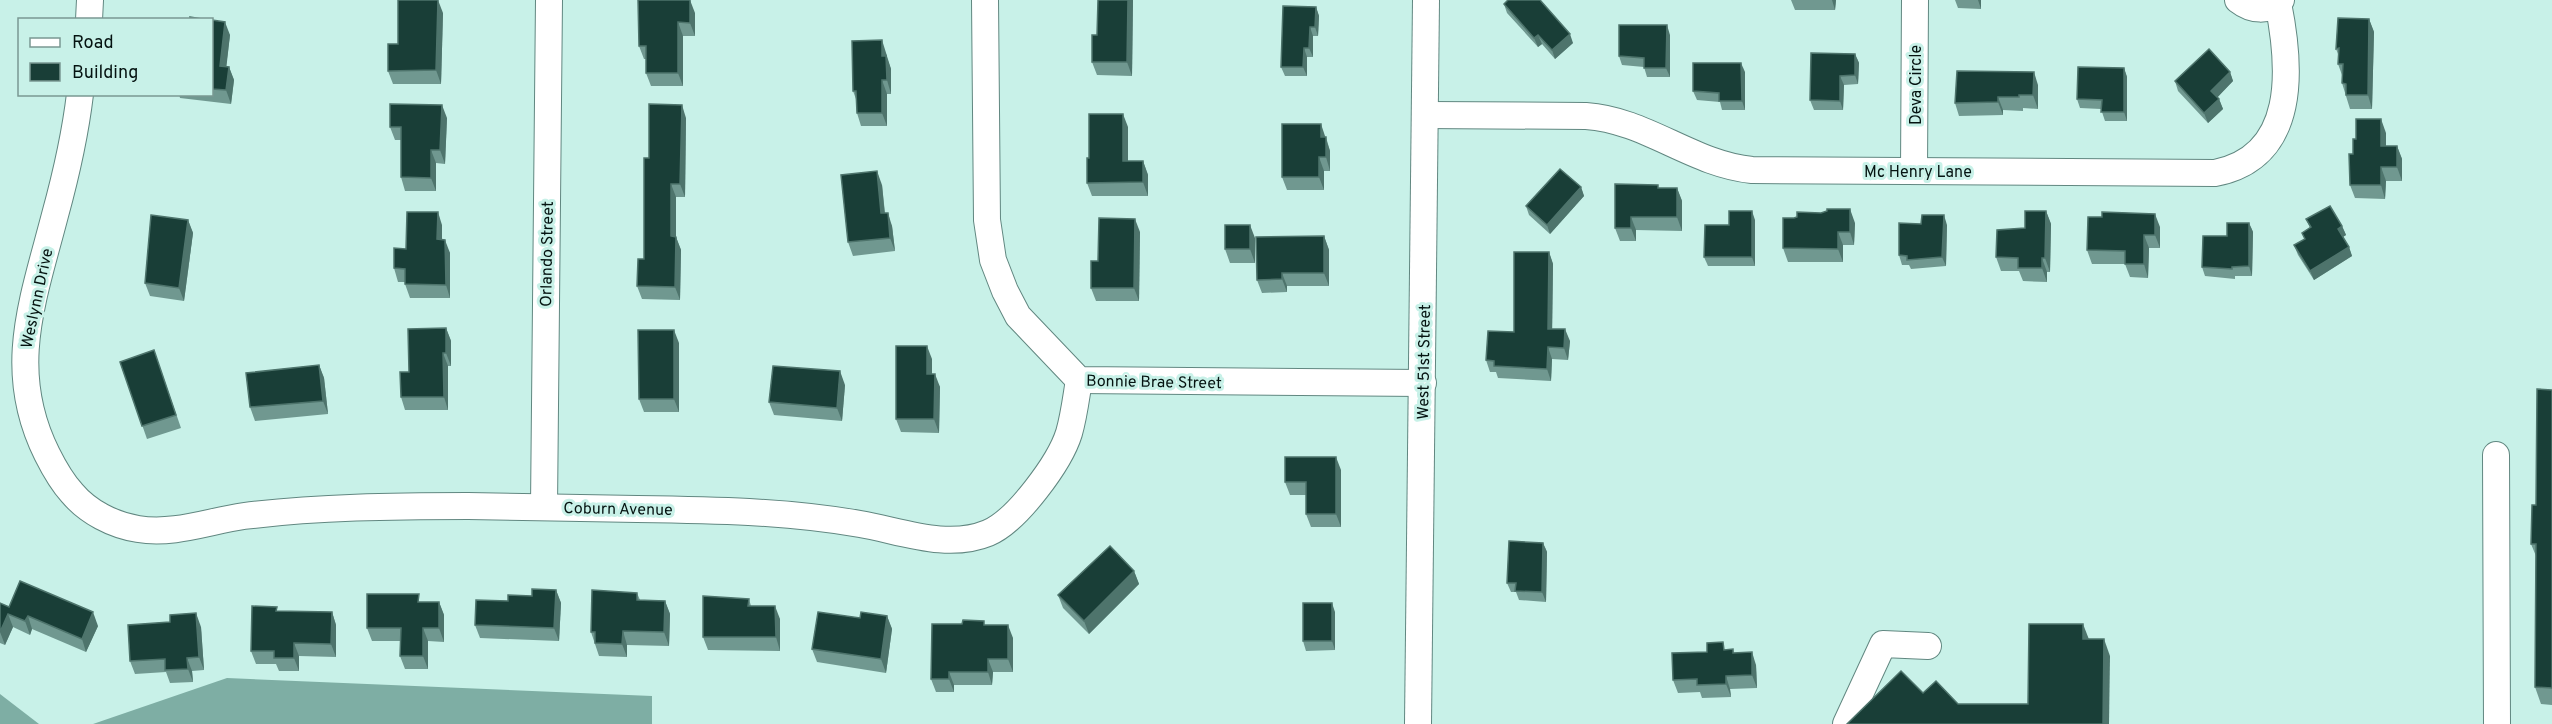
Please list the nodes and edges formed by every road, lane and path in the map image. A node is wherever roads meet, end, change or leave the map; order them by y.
1 (90, 0) edge
2 (549, 0) edge
3 (985, 0) edge
4 (1426, 0) edge
5 (1915, 0) edge
6 (2238, 0) edge
7 (2279, 2) edge
8 (88, 18) edge
9 (80, 96) edge
10 (1426, 115) junction
11 (1914, 171) junction
12 (1079, 380) junction
13 (1423, 383) junction
14 (2496, 455) dead end
15 (72, 494) joint
16 (544, 507) junction
17 (1928, 646) dead end
18 (1418, 724) edge
19 (1846, 724) edge
20 (2497, 724) edge

1 - 8 street
2 - 16 street, Orlando Street
3 - 12 street, Bonnie Brae Street
4 - 10 street, West 51st Street
5 - 11 street, Deva Circle
6 - 7 street, Mc Henry Lane
7 - 11 street, Mc Henry Lane
9 - 15 street, Weslynn Drive
10 - 11 street, Mc Henry Lane
10 - 13 street, West 51st Street
12 - 13 street, Bonnie Brae Street
12 - 16 street, Coburn Avenue
13 - 18 street, West 51st Street
14 - 20 street
15 - 16 street, Coburn Avenue
17 - 19 street

